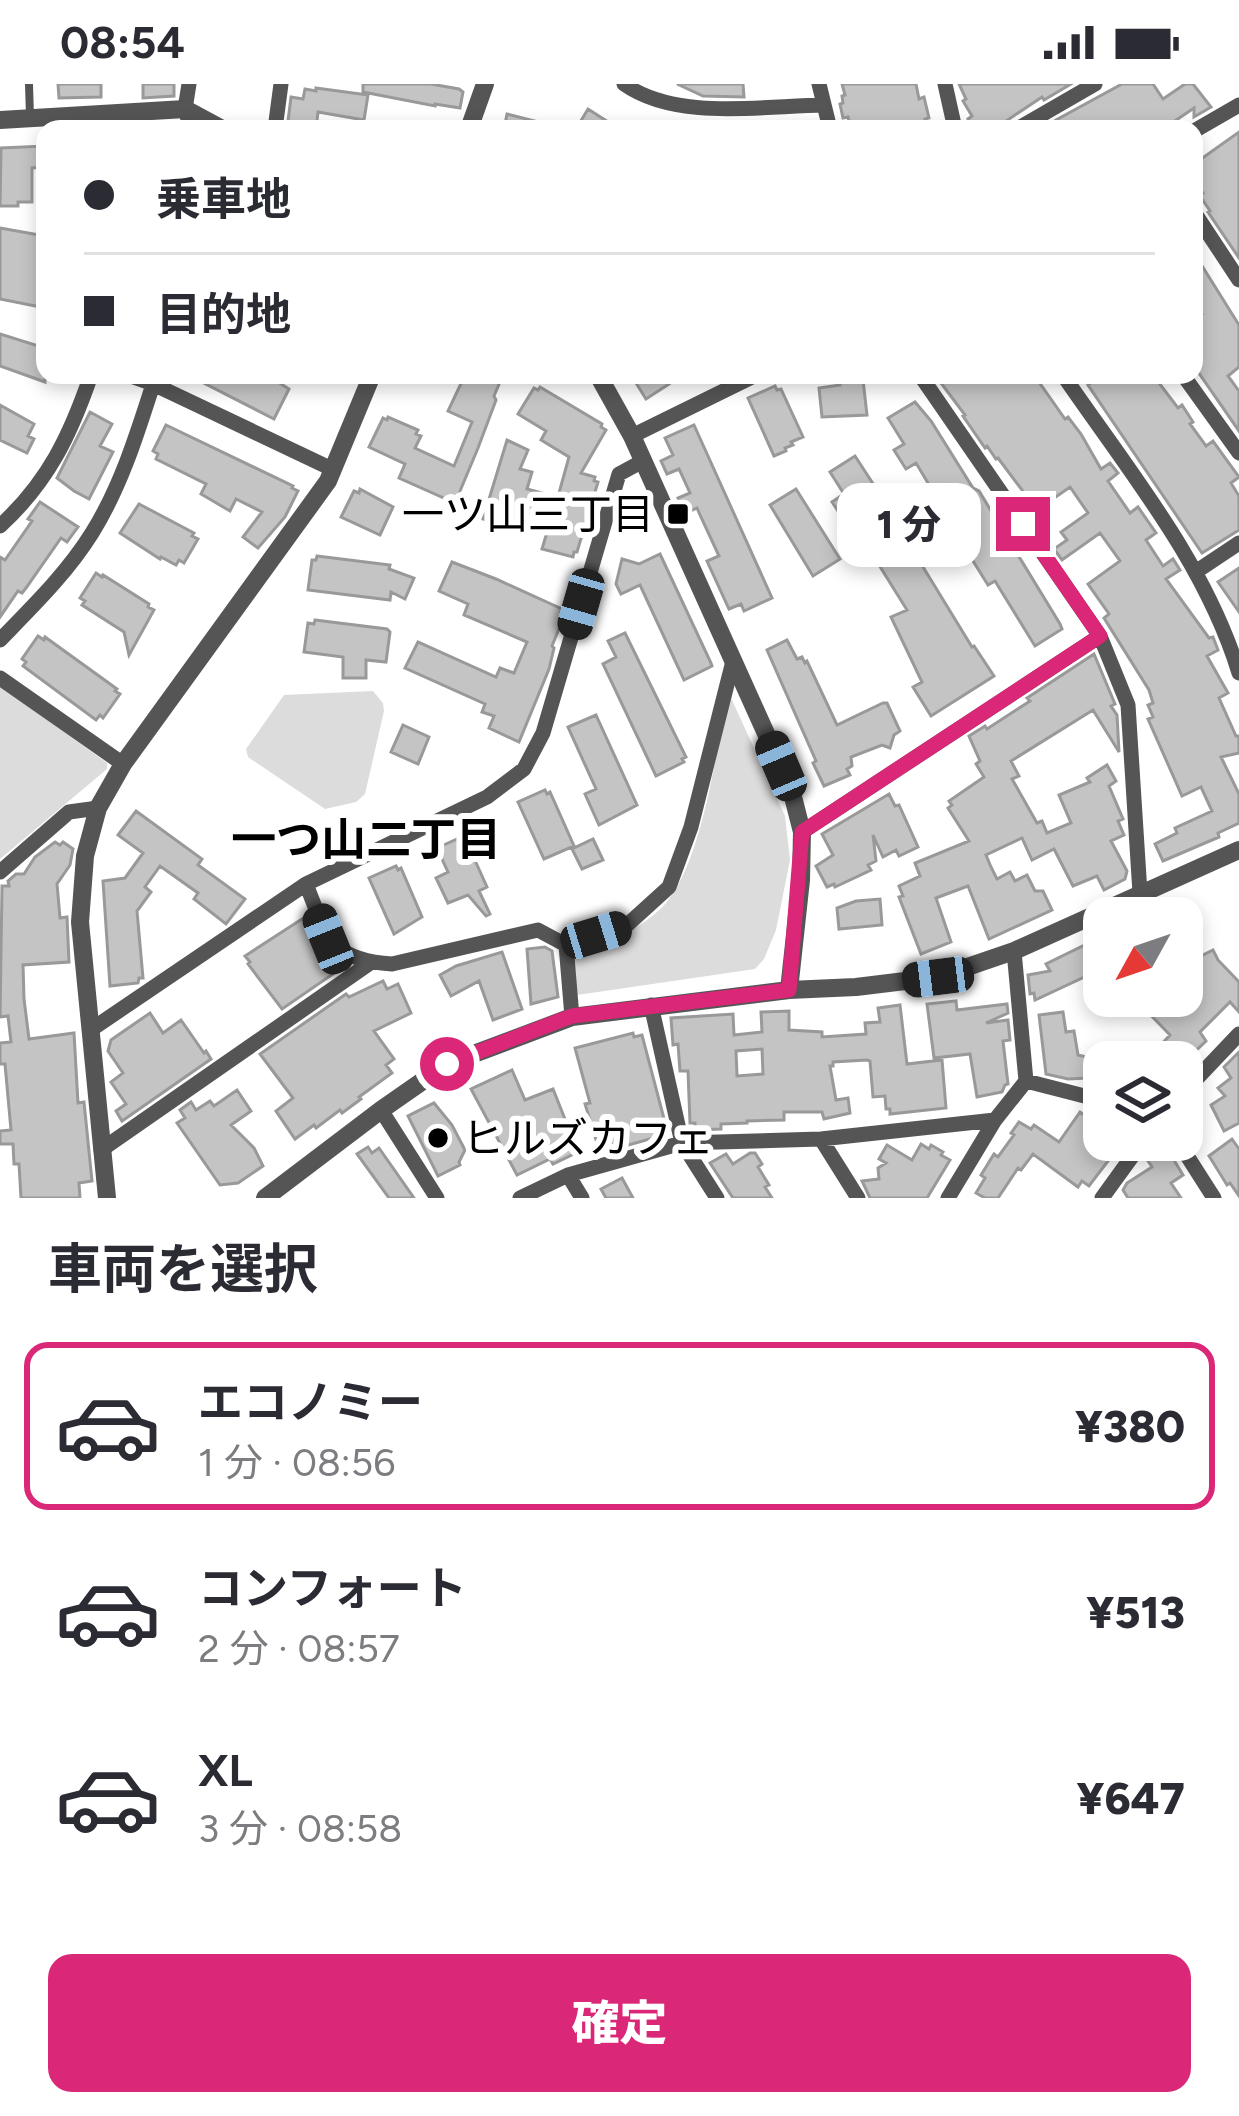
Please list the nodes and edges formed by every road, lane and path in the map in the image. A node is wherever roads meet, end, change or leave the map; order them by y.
1 (29, 84) edge
2 (189, 84) edge
3 (281, 84) edge
4 (485, 84) edge
5 (624, 84) edge
6 (819, 84) edge
7 (944, 84) edge
8 (1095, 84) edge
9 (1239, 104) edge
10 (824, 105) junction
11 (185, 109) junction
12 (30, 118) junction
13 (0, 120) edge
14 (188, 120) edge
15 (205, 120) edge
16 (275, 120) edge
17 (472, 120) edge
18 (828, 120) edge
19 (954, 120) edge
20 (1033, 120) edge
21 (1203, 126) edge
22 (1203, 226) edge
23 (1239, 280) edge
24 (88, 384) edge
25 (153, 384) edge
26 (162, 384) edge
27 (368, 384) edge
28 (603, 384) edge
29 (738, 384) edge
30 (926, 384) edge
31 (1069, 384) edge
32 (1189, 384) edge
33 (632, 436) junction
34 (1239, 453) edge
35 (643, 461) junction
36 (332, 469) junction
37 (0, 526) edge
38 (1239, 543) edge
39 (1197, 572) junction
40 (1100, 636) junction
41 (0, 640) edge
42 (734, 661) junction
43 (1239, 674) edge
44 (0, 677) edge
45 (123, 764) junction
46 (98, 808) junction
47 (802, 832) junction
48 (1239, 850) edge
49 (0, 872) edge
50 (306, 884) junction
51 (1140, 893) junction
52 (566, 945) junction
53 (1014, 950) junction
54 (370, 963) junction
55 (789, 990) junction
56 (651, 1005) junction
57 (572, 1016) junction
58 (92, 1029) junction
59 (1239, 1034) edge
60 (1203, 1072) edge
61 (1026, 1081) junction
62 (1083, 1096) edge
63 (381, 1110) junction
64 (995, 1120) junction
65 (821, 1138) junction
66 (682, 1143) junction
67 (101, 1150) junction
68 (1129, 1161) edge
69 (1190, 1161) edge
70 (568, 1175) junction
71 (107, 1198) edge
72 (265, 1198) edge
73 (437, 1198) edge
74 (520, 1198) edge
75 (582, 1198) edge
76 (717, 1198) edge
77 (858, 1198) edge
78 (948, 1198) edge
79 (1102, 1198) edge
80 (1214, 1198) edge

1 - 12 lane
2 - 11 street
3 - 16 street
4 - 17 street
5 - 10 street
6 - 10 street
7 - 19 street
8 - 20 street
9 - 21 street
10 - 18 street
11 - 12 street
11 - 14 street
11 - 15 street
12 - 13 street
22 - 23 street
24 - 37 street
25 - 41 street
26 - 36 street
27 - 36 street
28 - 33 street
29 - 33 street
30 - 40 street
31 - 39 street
32 - 34 street
33 - 35 street
35 - 42 street
35 - 50 street
36 - 45 street
38 - 39 street
39 - 43 street
40 - 47 street
40 - 51 street
42 - 47 street
42 - 52 street
44 - 45 street
45 - 46 street
46 - 49 street
46 - 58 street
47 - 55 street
48 - 51 street
50 - 54 street
50 - 58 street
51 - 53 street
52 - 54 street
52 - 57 street
53 - 55 street
53 - 61 street
54 - 67 street
55 - 56 street
56 - 57 street
56 - 66 street
57 - 63 street
58 - 67 street
59 - 60 street
61 - 62 street
61 - 64 street
63 - 72 street
63 - 73 street
64 - 65 street
64 - 78 street
65 - 66 street
65 - 77 street
66 - 70 street
66 - 76 street
67 - 71 street
68 - 79 street
69 - 80 street
70 - 74 street
70 - 75 street

